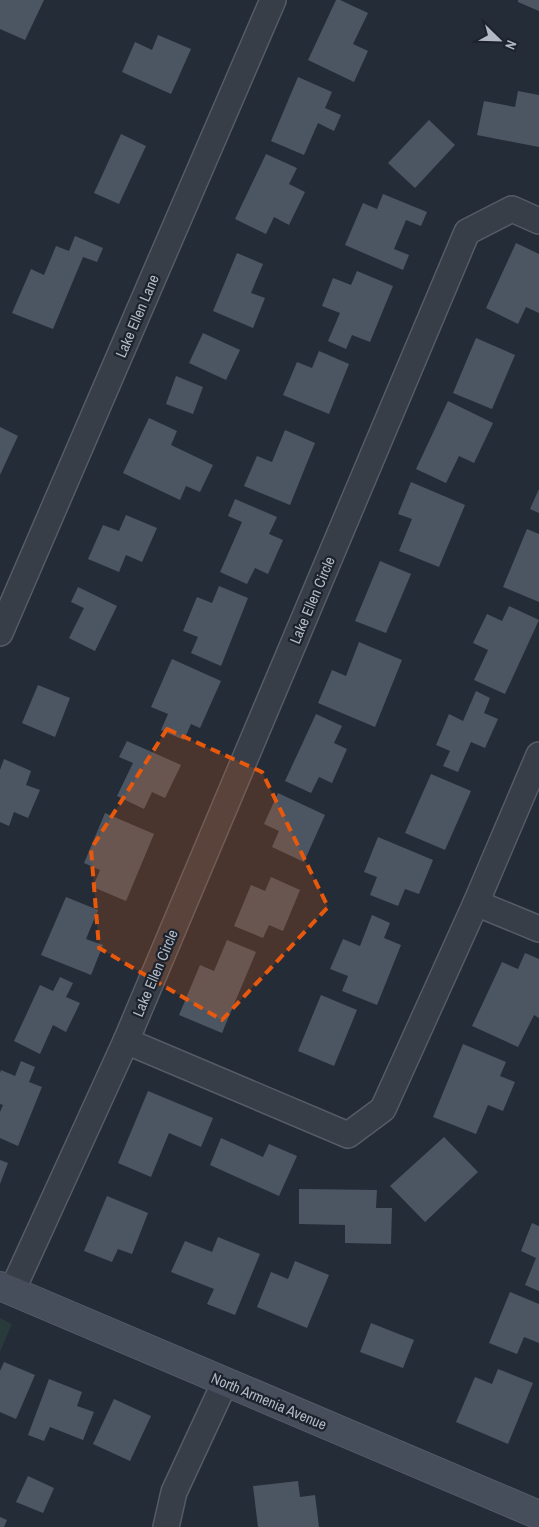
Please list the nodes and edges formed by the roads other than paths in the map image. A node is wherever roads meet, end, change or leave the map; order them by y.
1 (273, 0) edge
2 (539, 220) edge
3 (0, 633) edge
4 (539, 755) edge
5 (476, 903) junction
6 (539, 929) edge
7 (126, 1042) junction
8 (6, 1288) edge
9 (225, 1382) junction
10 (537, 1509) edge
11 (166, 1527) edge

1 - 3 street, Lake Ellen Lane
2 - 7 street, Lake Ellen Circle
4 - 5 street
5 - 6 street
5 - 7 street
7 - 8 street, Lake Ellen Circle
8 - 9 main road, North Armenia Avenue
9 - 10 main road, North Armenia Avenue
9 - 11 street

